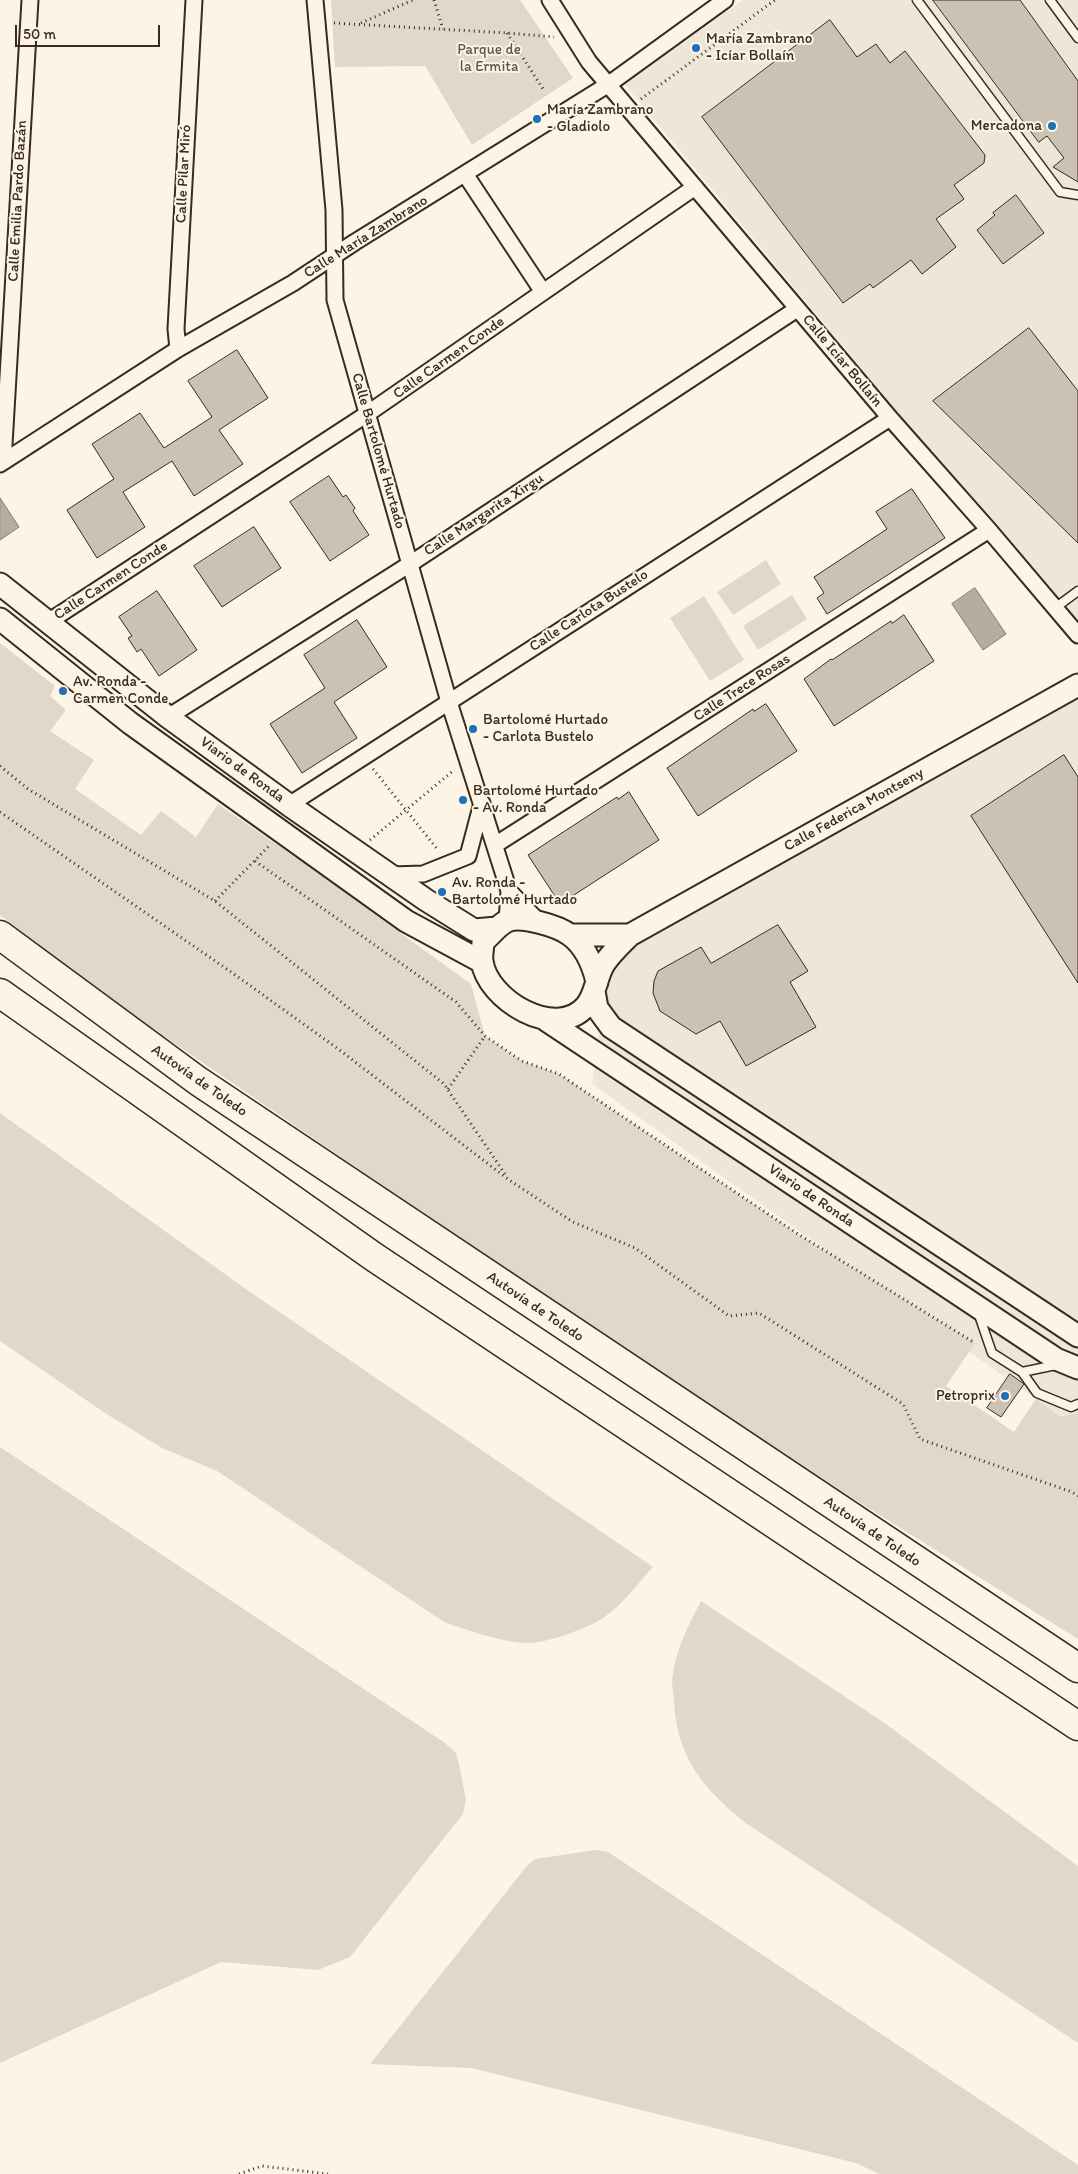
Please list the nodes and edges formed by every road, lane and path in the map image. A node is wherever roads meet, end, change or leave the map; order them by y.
1 (30, 0) edge
2 (194, 0) edge
3 (315, 0) edge
4 (412, 0) edge
5 (434, 0) edge
6 (550, 0) edge
7 (917, 0) edge
8 (1050, 0) edge
9 (723, 1) edge
10 (318, 22) junction
11 (358, 24) junction
12 (443, 29) junction
13 (507, 33) junction
14 (1078, 38) edge
15 (574, 39) junction
16 (609, 84) junction
17 (543, 88) dead end
18 (466, 174) junction
19 (695, 187) junction
20 (1078, 195) edge
21 (334, 257) junction
22 (543, 292) junction
23 (798, 308) junction
24 (178, 349) junction
25 (367, 414) junction
26 (890, 418) junction
27 (2, 463) edge
28 (989, 530) junction
29 (410, 564) junction
30 (0, 584) edge
31 (1078, 591) edge
32 (1055, 608) junction
33 (0, 619) edge
34 (48, 622) junction
35 (1078, 635) edge
36 (1078, 685) edge
37 (449, 702) junction
38 (168, 717) junction
39 (364, 757) junction
40 (468, 759) junction
41 (0, 766) edge
42 (482, 803) junction
43 (289, 805) junction
44 (406, 810) junction
45 (0, 812) edge
46 (282, 833) junction
47 (495, 845) junction
48 (357, 851) junction
49 (255, 861) junction
50 (449, 864) junction
51 (391, 874) junction
52 (509, 891) junction
53 (215, 901) junction
54 (539, 922) junction
55 (502, 925) junction
56 (0, 935) edge
57 (570, 935) junction
58 (630, 935) junction
59 (482, 962) junction
60 (595, 987) junction
61 (0, 993) edge
62 (546, 1019) junction
63 (485, 1036) junction
64 (448, 1089) junction
65 (509, 1180) junction
66 (976, 1306) junction
67 (1078, 1336) edge
68 (992, 1352) junction
69 (1072, 1365) edge
70 (1022, 1372) junction
71 (1078, 1404) edge
72 (1078, 1496) edge
73 (1078, 1668) edge
74 (1078, 1726) edge
75 (239, 2174) edge
76 (328, 2174) edge

1 - 27 street, Calle Emilia Pardo Bazán
2 - 24 street, Calle Pilar Miró
3 - 10 street, Calle Bartolomé Hurtado
4 - 11 path
5 - 12 path
6 - 15 street, Calle Icíar Bollaín
7 - 20 lane
8 - 14 lane
9 - 16 street, Calle María Zambrano
10 - 11 path
10 - 21 street, Calle Bartolomé Hurtado
11 - 12 path
12 - 13 path
13 - 15 path
13 - 17 path
15 - 16 street, Calle Icíar Bollaín
16 - 18 street, Calle María Zambrano
16 - 19 street, Calle Icíar Bollaín
18 - 21 street, Calle María Zambrano
18 - 22 street
19 - 22 street, Calle Carmen Conde
19 - 23 street, Calle Icíar Bollaín
21 - 24 street, Calle María Zambrano
21 - 25 street, Calle Bartolomé Hurtado
22 - 25 street, Calle Carmen Conde
23 - 26 street, Calle Icíar Bollaín
23 - 29 street, Calle Margarita Xirgu
24 - 27 street, Calle María Zambrano
25 - 29 street, Calle Bartolomé Hurtado
25 - 34 street, Calle Carmen Conde
26 - 28 street, Calle Icíar Bollaín
26 - 37 street, Calle Carlota Bustelo
28 - 32 street, Calle Icíar Bollaín
28 - 47 street, Calle Trece Rosas
29 - 37 street, Calle Bartolomé Hurtado
29 - 38 street, Calle Margarita Xirgu
30 - 34 main road, Viario de Ronda
31 - 32 lane
32 - 35 street, Calle Icíar Bollaín
33 - 46 main road, Viario de Ronda
34 - 38 main road, Viario de Ronda
36 - 58 main road, Calle Federica Montseny
37 - 39 street, Calle Carlota Bustelo
37 - 40 street, Calle Bartolomé Hurtado
38 - 43 main road, Viario de Ronda
39 - 43 street, Calle Carlota Bustelo
39 - 44 path
40 - 42 street, Calle Bartolomé Hurtado
40 - 44 path
41 - 53 path
42 - 47 street, Calle Bartolomé Hurtado
42 - 50 street
43 - 48 main road, Viario de Ronda
44 - 48 path
44 - 50 path
45 - 65 path
46 - 49 path
46 - 59 main road, Viario de Ronda
47 - 52 street, Calle Bartolomé Hurtado
48 - 51 main road, Viario de Ronda
49 - 53 path
49 - 63 path
50 - 51 street
51 - 55 main road, Viario de Ronda
52 - 54 street, Calle Bartolomé Hurtado
52 - 55 street, Calle Bartolomé Hurtado
53 - 64 path
54 - 55 main road
54 - 57 main road
55 - 59 main road
56 - 73 highway, Autovía de Toledo
57 - 58 main road, Calle Federica Montseny
57 - 60 main road
58 - 60 main road, Calle Federica Montseny
59 - 62 main road
60 - 62 main road
60 - 67 main road, Viario de Ronda
61 - 74 highway
62 - 66 main road, Viario de Ronda
63 - 64 path
63 - 68 path
64 - 65 path
65 - 72 path
66 - 68 lane
66 - 69 main road, Viario de Ronda
68 - 70 lane
69 - 70 lane
70 - 71 lane
75 - 76 path

